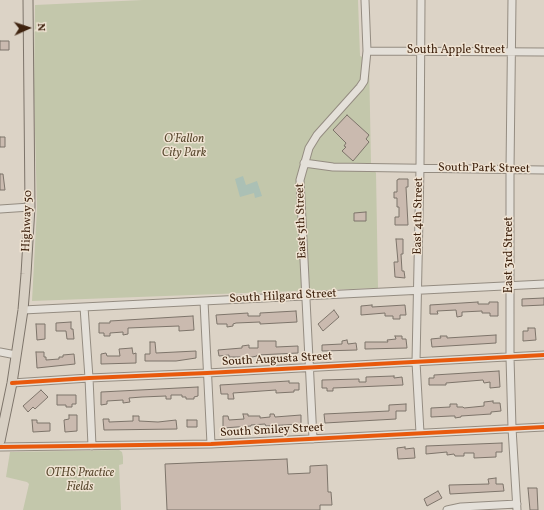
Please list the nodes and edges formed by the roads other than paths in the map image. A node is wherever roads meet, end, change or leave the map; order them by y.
1 (28, 0) edge
2 (365, 0) edge
3 (421, 0) edge
4 (512, 0) edge
5 (367, 51) junction
6 (421, 51) junction
7 (511, 52) junction
8 (544, 52) edge
9 (304, 163) junction
10 (420, 168) junction
11 (510, 170) junction
12 (544, 170) edge
13 (30, 207) junction
14 (0, 209) edge
15 (544, 284) edge
16 (510, 286) junction
17 (417, 290) junction
18 (306, 296) junction
19 (204, 301) junction
20 (84, 306) junction
21 (23, 310) junction
22 (0, 352) edge
23 (16, 355) junction
24 (544, 356) edge
25 (510, 358) junction
26 (416, 362) junction
27 (310, 368) junction
28 (208, 374) junction
29 (89, 378) junction
30 (12, 383) junction
31 (544, 427) edge
32 (512, 428) junction
33 (420, 432) junction
34 (313, 439) junction
35 (0, 441) edge
36 (211, 444) junction
37 (92, 446) junction
38 (0, 447) edge
39 (517, 507) edge
40 (447, 510) edge

1 - 13 main road, Highway 50
2 - 5 street, East 5th Street
3 - 6 street, East 4th Street
4 - 7 street, East 3rd Street
5 - 6 street, South Apple Street
5 - 9 street, East 5th Street
6 - 7 street, South Apple Street
6 - 10 street, East 4th Street
7 - 8 street, South Apple Street
7 - 11 street, East 3rd Street
9 - 10 street, South Park Street
9 - 18 street, East 5th Street
10 - 11 street, South Park Street
10 - 17 street, East 4th Street
11 - 12 street, South Park Street
11 - 16 street, East 3rd Street
13 - 14 street
13 - 21 main road, Highway 50
15 - 16 street, South Hilgard Street
16 - 17 street, South Hilgard Street
16 - 25 street, East 3rd Street
17 - 18 street, South Hilgard Street
17 - 26 street, East 4th Street
18 - 19 street, South Hilgard Street
18 - 27 street, East 5th Street
19 - 20 street, South Hilgard Street
19 - 28 street
20 - 21 street, South Hilgard Street
20 - 29 street
21 - 23 main road, Highway 50
22 - 23 street
23 - 30 main road, Highway 50
24 - 25 street, South Augusta Street
25 - 26 street, South Augusta Street
25 - 32 street, East 3rd Street
26 - 27 street, South Augusta Street
26 - 33 street, East 4th Street
27 - 28 street, South Augusta Street
27 - 34 street, East 5th Street
28 - 29 street, South Augusta Street
28 - 36 street
29 - 30 street, South Augusta Street
29 - 37 street
30 - 35 main road, Highway 50
31 - 32 street, South Smiley Street
32 - 33 street, South Smiley Street
32 - 39 street, East 3rd Street
33 - 34 street, South Smiley Street
34 - 36 street, South Smiley Street
36 - 37 street, South Smiley Street
37 - 38 street, South Smiley Street
39 - 40 street

